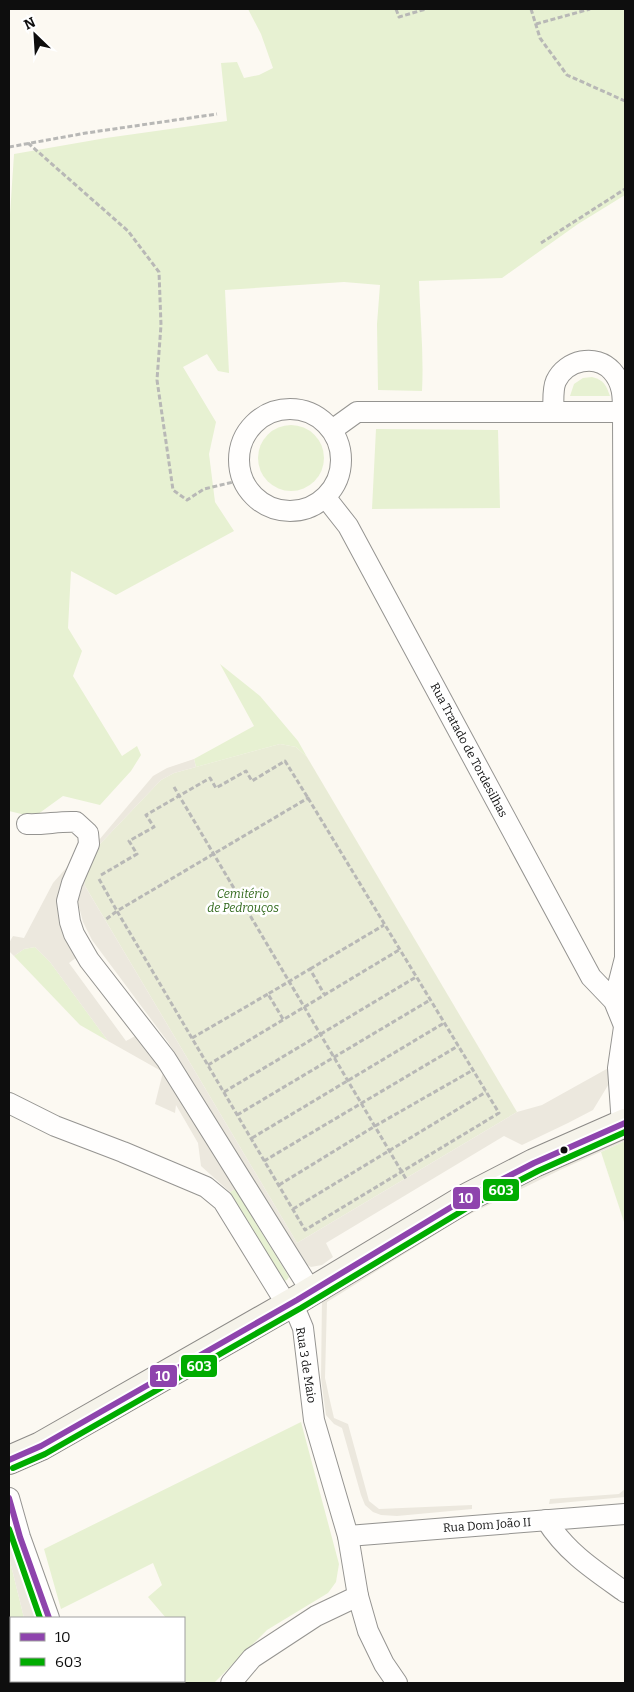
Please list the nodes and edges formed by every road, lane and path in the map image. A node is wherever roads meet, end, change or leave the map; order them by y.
1 (396, 9) edge
2 (426, 9) edge
3 (531, 9) edge
4 (590, 9) edge
5 (536, 24) junction
6 (625, 101) edge
7 (217, 114) dead end
8 (28, 143) junction
9 (9, 147) edge
10 (625, 189) edge
11 (541, 243) dead end
12 (553, 412) junction
13 (623, 412) junction
14 (332, 430) junction
15 (242, 480) junction
16 (326, 498) junction
17 (174, 788) dead end
18 (179, 796) junction
19 (308, 798) junction
20 (27, 824) dead end
21 (213, 854) junction
22 (117, 911) junction
23 (105, 920) dead end
24 (384, 925) junction
25 (399, 950) junction
26 (310, 969) junction
27 (416, 977) junction
28 (289, 981) junction
29 (268, 994) junction
30 (324, 994) junction
31 (430, 1000) junction
32 (614, 1001) junction
33 (304, 1007) junction
34 (283, 1019) junction
35 (444, 1023) junction
36 (625, 1027) edge
37 (320, 1034) junction
38 (192, 1038) junction
39 (458, 1046) junction
40 (333, 1057) junction
41 (208, 1065) junction
42 (472, 1070) junction
43 (347, 1080) junction
44 (224, 1092) junction
45 (486, 1092) junction
46 (9, 1103) edge
47 (361, 1104) junction
48 (237, 1115) junction
49 (624, 1124) edge
50 (375, 1126) junction
51 (252, 1138) junction
52 (389, 1151) junction
53 (264, 1161) junction
54 (402, 1172) junction
55 (406, 1179) dead end
56 (279, 1185) junction
57 (293, 1209) junction
58 (311, 1291) junction
59 (287, 1305) junction
60 (9, 1460) edge
61 (9, 1498) edge
62 (625, 1514) edge
63 (546, 1520) junction
64 (348, 1536) junction
65 (625, 1592) edge
66 (358, 1596) junction
67 (49, 1617) edge
68 (231, 1683) edge
69 (397, 1683) edge

1 - 2 path
3 - 5 path
4 - 5 path
5 - 6 path
7 - 8 path
8 - 9 path
8 - 15 path
10 - 11 path
12 - 13 street
12 - 13 street
12 - 14 street
13 - 32 street
14 - 15 street
14 - 16 street
15 - 16 street
16 - 32 street, Rua Tratado de Tordesilhas
17 - 18 path
18 - 19 path
18 - 21 path
18 - 22 path
19 - 21 path
19 - 24 path
20 - 58 street
21 - 22 path
21 - 28 path
22 - 23 path
22 - 38 path
24 - 25 path
24 - 26 path
25 - 27 path
25 - 30 path
26 - 28 path
26 - 30 path
27 - 31 path
27 - 37 path
28 - 29 path
28 - 33 path
29 - 34 path
29 - 38 path
30 - 33 path
31 - 35 path
31 - 40 path
32 - 36 street, Rua Tratado de Tordesilhas
33 - 34 path
33 - 37 path
34 - 41 path
35 - 39 path
35 - 43 path
36 - 49 street, Rua Tratado de Tordesilhas
37 - 40 path
37 - 44 path
38 - 41 path
39 - 42 path
39 - 47 path
40 - 43 path
40 - 48 path
41 - 44 path
42 - 45 path
42 - 50 path
43 - 47 path
43 - 51 path
44 - 48 path
45 - 52 path
45 - 54 path
46 - 59 street, Rua 3 de Maio
47 - 50 path
47 - 53 path
48 - 51 path
49 - 58 street
50 - 52 path
50 - 56 path
51 - 53 path
52 - 54 path
52 - 57 path
53 - 56 path
54 - 55 path
54 - 57 path
56 - 57 path
58 - 59 street
59 - 60 street
59 - 64 street, Rua 3 de Maio
61 - 67 street
62 - 63 street, Rua Dom João II
63 - 64 street, Rua Dom João II
63 - 65 street
64 - 66 street, Rua 3 de Maio
66 - 68 street
66 - 69 street, Rua 3 de Maio

